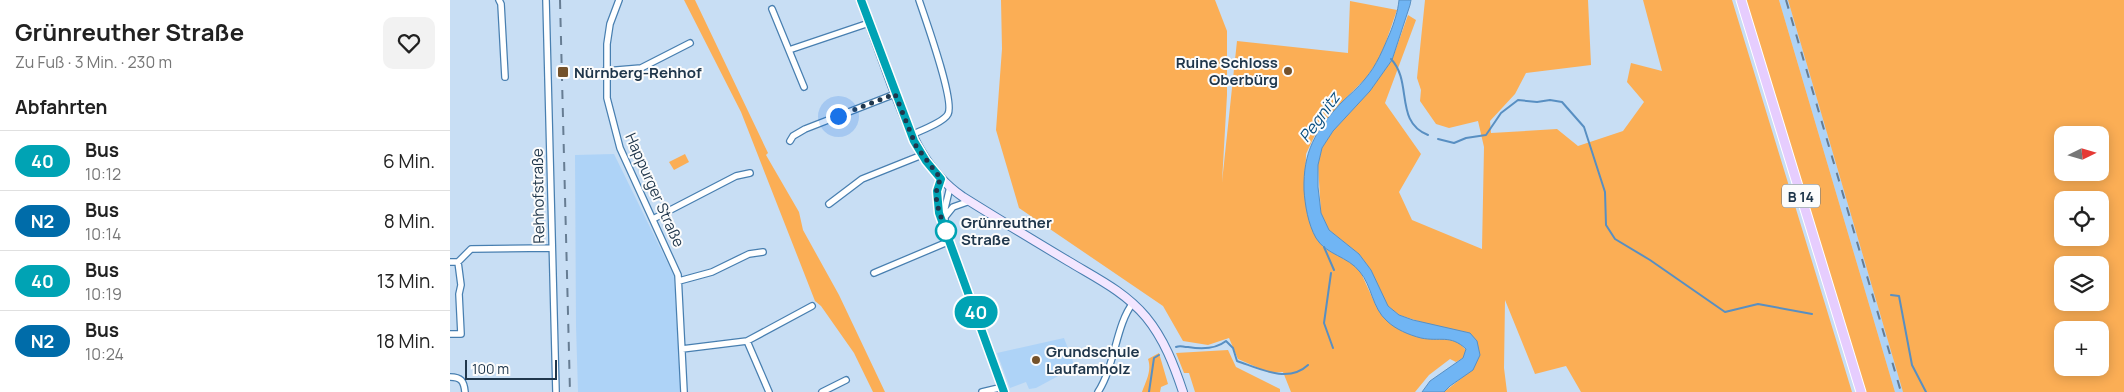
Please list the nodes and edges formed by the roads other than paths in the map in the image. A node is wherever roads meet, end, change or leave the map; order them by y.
1 (499, 0) edge
2 (546, 0) edge
3 (619, 0) edge
4 (861, 0) edge
5 (919, 0) edge
6 (1741, 0) edge
7 (772, 9) dead end
8 (870, 22) junction
9 (690, 43) dead end
10 (789, 50) junction
11 (606, 71) junction
12 (504, 77) dead end
13 (804, 87) dead end
14 (895, 94) junction
15 (911, 135) junction
16 (790, 140) dead end
17 (922, 155) junction
18 (750, 173) dead end
19 (941, 179) junction
20 (950, 187) junction
21 (970, 202) junction
22 (829, 204) dead end
23 (945, 217) junction
24 (653, 219) junction
25 (945, 228) junction
26 (950, 241) junction
27 (551, 248) junction
28 (763, 252) dead end
29 (450, 262) edge
30 (458, 262) junction
31 (874, 273) dead end
32 (679, 281) junction
33 (1133, 303) junction
34 (812, 306) dead end
35 (450, 334) edge
36 (747, 341) junction
37 (682, 349) junction
38 (450, 377) edge
39 (846, 380) dead end
40 (1004, 390) edge
41 (465, 392) edge
42 (556, 392) edge
43 (684, 392) edge
44 (770, 392) edge
45 (822, 392) edge
46 (982, 392) edge
47 (1098, 392) edge
48 (1183, 392) edge
49 (1861, 392) edge

1 - 12 street
2 - 27 street, Rehhofstraße
3 - 11 street, Happurger Straße
4 - 8 main road
5 - 15 street
6 - 49 main road, B 14
7 - 10 street
8 - 10 street
8 - 14 main road
9 - 11 street
10 - 13 street
11 - 24 street, Happurger Straße
14 - 15 main road
14 - 16 street
15 - 17 main road
17 - 19 main road
17 - 22 street
18 - 24 street
19 - 20 main road
19 - 25 street
20 - 21 main road
20 - 23 street
21 - 23 street
21 - 33 main road
23 - 25 street
24 - 32 street, Happurger Straße
25 - 26 street
26 - 31 street
26 - 40 street
27 - 30 street
27 - 42 street, Rehhofstraße
28 - 32 street
29 - 30 street
30 - 35 street
32 - 37 street, Happurger Straße
33 - 47 street
33 - 48 main road
34 - 36 street
36 - 37 street
36 - 44 street
37 - 43 street, Happurger Straße
38 - 41 street
39 - 45 street
40 - 46 street

